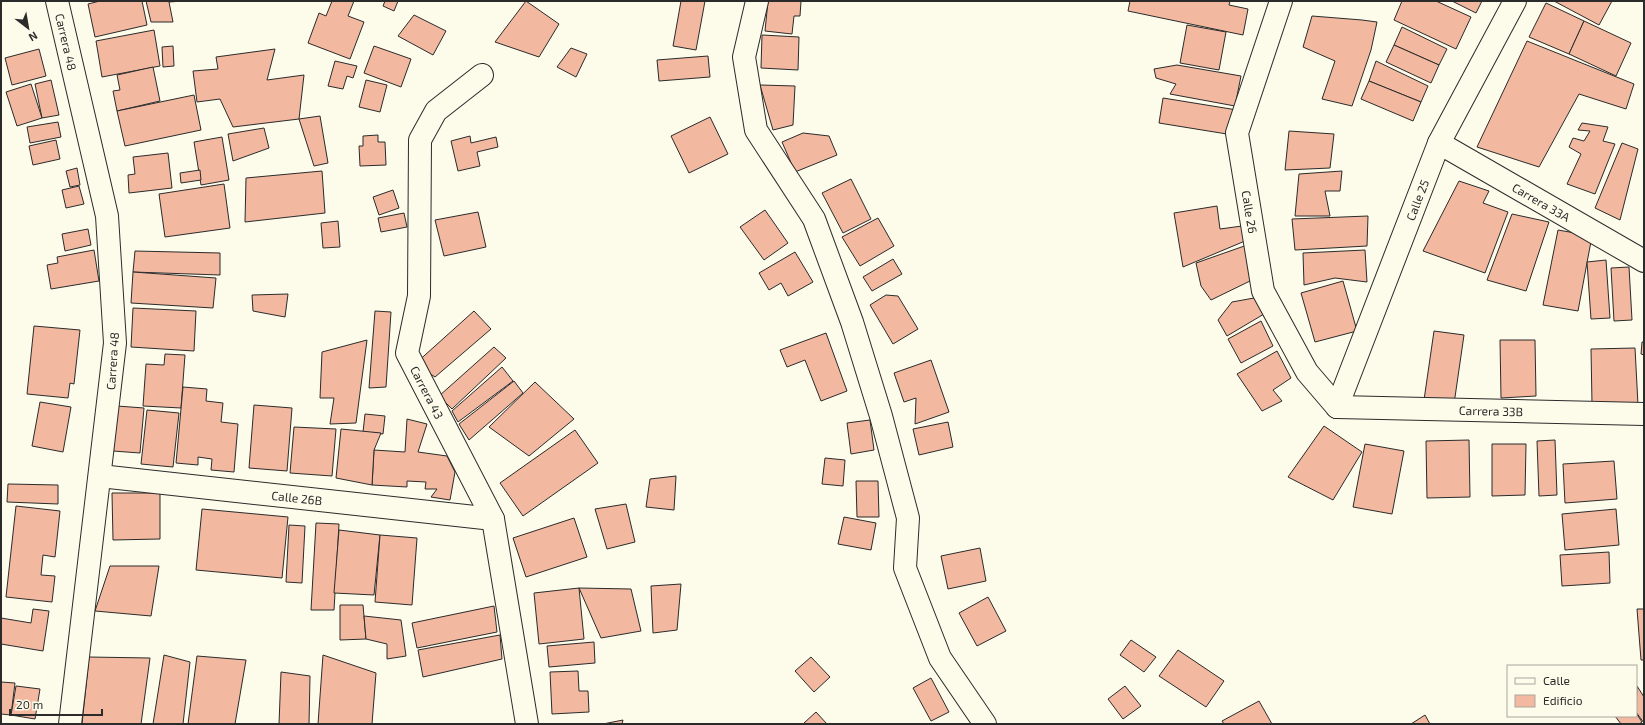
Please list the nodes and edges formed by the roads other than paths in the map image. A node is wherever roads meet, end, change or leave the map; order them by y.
1 (57, 1) edge
2 (757, 1) edge
3 (1281, 1) edge
4 (1515, 1) edge
5 (482, 75) dead end
6 (1439, 143) junction
7 (1644, 260) edge
8 (1337, 407) junction
9 (1644, 414) edge
10 (100, 476) junction
11 (493, 519) junction
12 (70, 724) edge
13 (527, 724) edge
14 (985, 724) edge

1 - 10 street, Carrera 48
2 - 14 street
3 - 8 street, Calle 26
4 - 6 street, Calle 25
5 - 11 street, Carrera 43
6 - 7 street, Carrera 33A
6 - 8 street, Calle 25
8 - 9 street, Carrera 33B
10 - 11 street, Calle 26B
10 - 12 street, Carrera 48
11 - 13 street, Carrera 43

